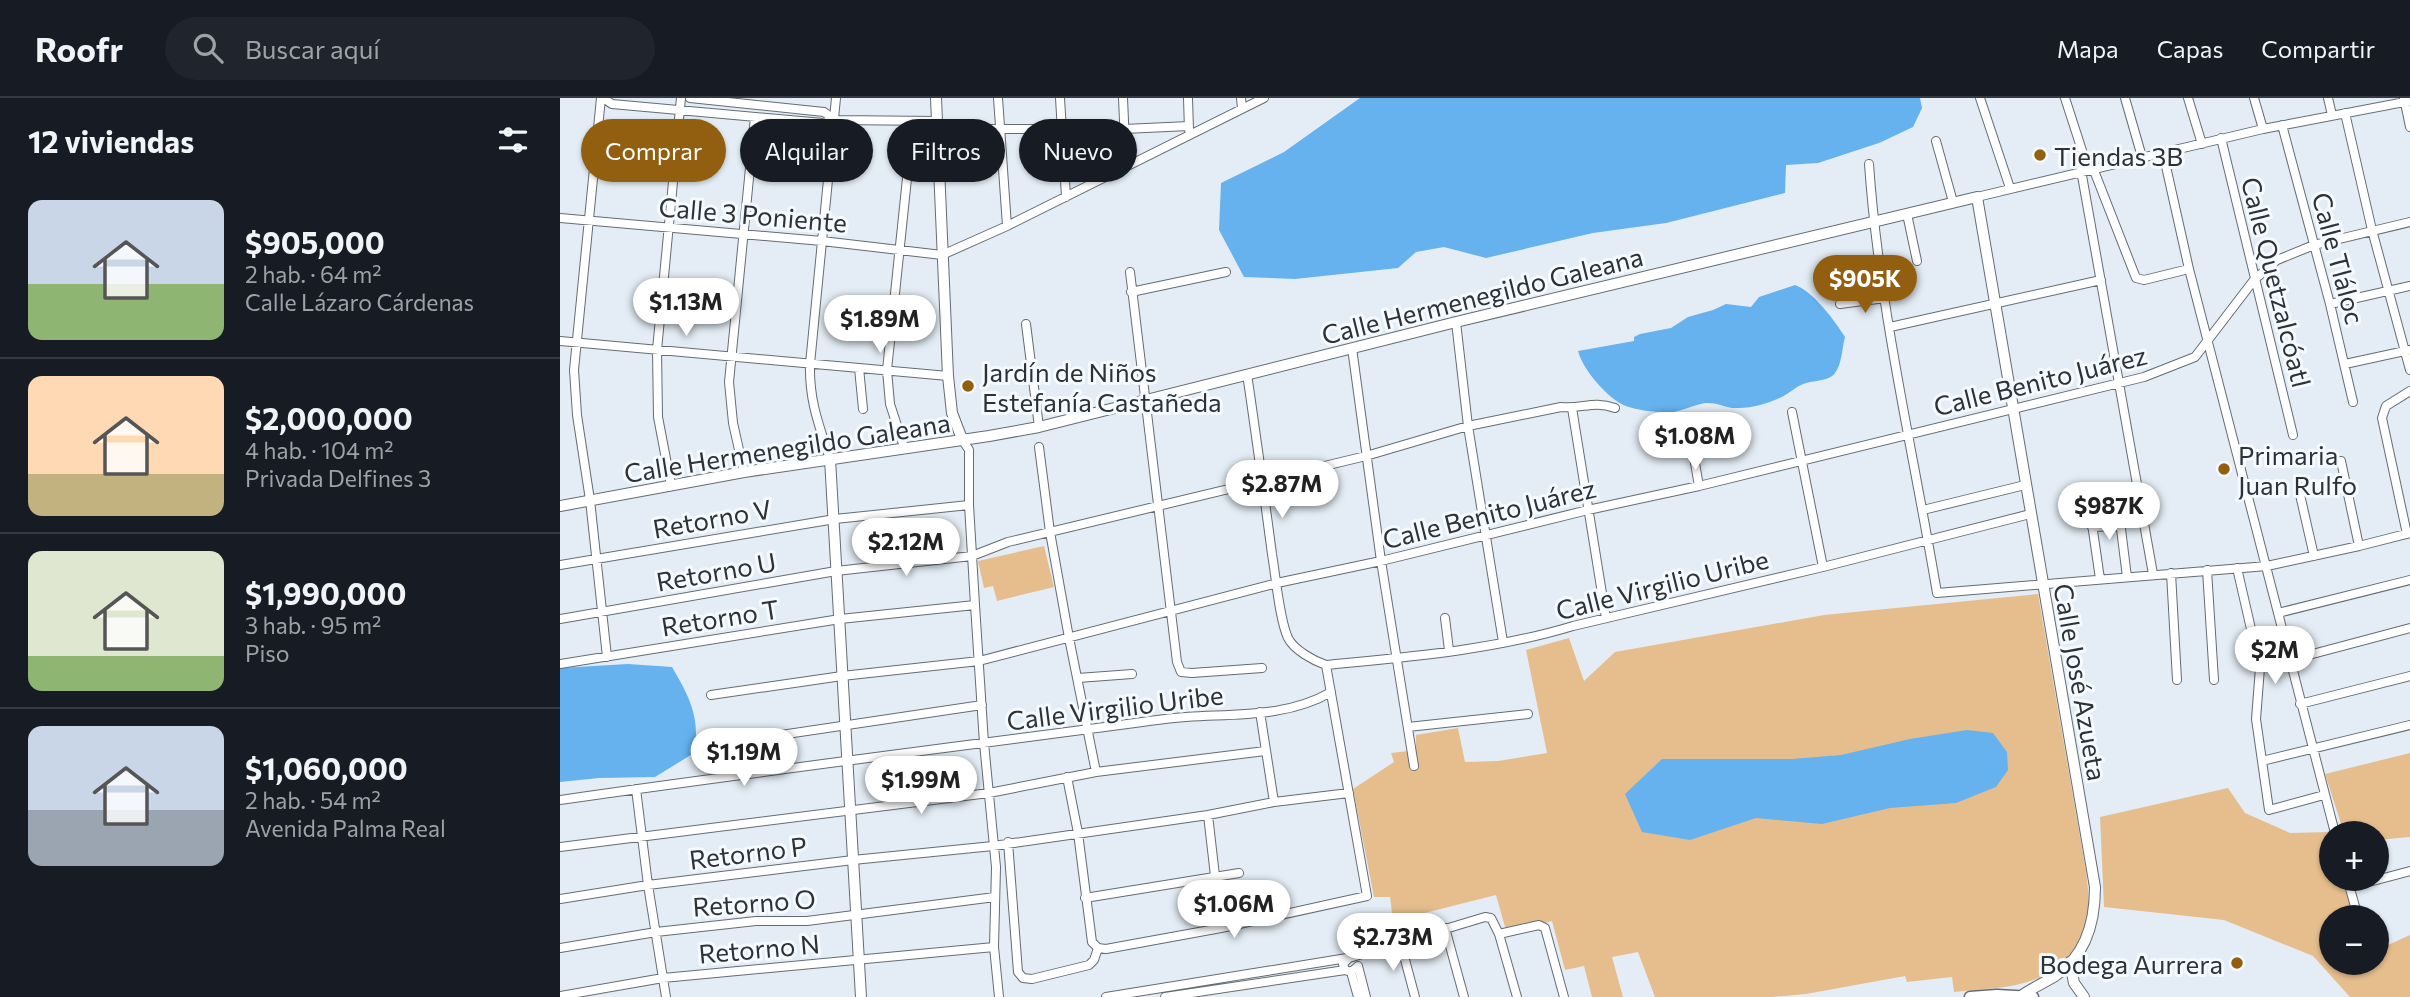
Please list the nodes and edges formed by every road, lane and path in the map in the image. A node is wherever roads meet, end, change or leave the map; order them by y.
1 (602, 98) edge
2 (681, 98) edge
3 (690, 98) edge
4 (836, 98) edge
5 (936, 98) edge
6 (999, 98) edge
7 (1060, 98) edge
8 (1123, 98) edge
9 (1188, 98) edge
10 (1241, 98) edge
11 (1264, 98) edge
12 (1979, 98) edge
13 (2065, 98) edge
14 (2125, 98) edge
15 (2188, 98) edge
16 (2254, 98) edge
17 (2328, 98) edge
18 (2406, 101) edge
19 (680, 109) junction
20 (1242, 109) junction
21 (2345, 113) junction
22 (2332, 115) junction
23 (755, 117) junction
24 (778, 119) edge
25 (834, 119) edge
26 (835, 119) edge
27 (937, 119) edge
28 (1000, 119) edge
29 (1061, 119) edge
30 (1124, 119) edge
31 (2282, 125) junction
32 (1189, 126) junction
33 (2410, 127) edge
34 (1137, 128) edge
35 (2263, 129) junction
36 (1190, 136) junction
37 (2221, 138) junction
38 (1936, 141) dead end
39 (2202, 144) junction
40 (2163, 153) junction
41 (2142, 158) junction
42 (1137, 162) edge
43 (1869, 164) dead end
44 (2088, 169) junction
45 (828, 182) edge
46 (907, 182) edge
47 (939, 182) edge
48 (1004, 182) edge
49 (1065, 182) edge
50 (1096, 182) edge
51 (2010, 188) junction
52 (1066, 197) junction
53 (1977, 197) junction
54 (1953, 202) junction
55 (1907, 214) junction
56 (560, 218) edge
57 (589, 220) junction
58 (1873, 222) junction
59 (2410, 222) edge
60 (1007, 226) junction
61 (668, 228) junction
62 (2372, 230) junction
63 (742, 234) junction
64 (822, 242) junction
65 (2314, 245) junction
66 (900, 250) junction
67 (942, 255) junction
68 (1917, 261) dead end
69 (2189, 269) junction
70 (1130, 272) dead end
71 (1226, 272) dead end
72 (2101, 280) junction
73 (2255, 280) junction
74 (2410, 286) edge
75 (2388, 291) junction
76 (1132, 292) junction
77 (1885, 298) junction
78 (1840, 304) dead end
79 (1994, 304) junction
80 (2329, 304) junction
81 (1456, 322) junction
82 (1026, 324) dead end
83 (1890, 327) junction
84 (2208, 340) junction
85 (560, 341) edge
86 (576, 342) junction
87 (1352, 348) junction
88 (657, 350) junction
89 (2407, 351) edge
90 (730, 356) junction
91 (810, 364) junction
92 (2344, 364) junction
93 (859, 368) junction
94 (887, 370) junction
95 (2410, 370) edge
96 (1247, 373) junction
97 (948, 376) junction
98 (2118, 383) junction
99 (2410, 391) edge
100 (1144, 400) junction
101 (2353, 401) dead end
102 (1572, 408) junction
103 (1615, 408) dead end
104 (863, 409) dead end
105 (2012, 409) junction
106 (1792, 412) dead end
107 (1468, 426) junction
108 (1038, 427) junction
109 (1689, 429) dead end
110 (1908, 435) junction
111 (2292, 435) dead end
112 (962, 439) junction
113 (904, 447) junction
114 (1040, 447) dead end
115 (1366, 456) junction
116 (830, 459) junction
117 (1802, 461) junction
118 (2340, 461) dead end
119 (744, 472) junction
120 (1262, 480) junction
121 (671, 485) junction
122 (2025, 485) junction
123 (1699, 486) junction
124 (2298, 486) dead end
125 (590, 500) junction
126 (969, 505) junction
127 (2118, 505) dead end
128 (560, 506) edge
129 (1157, 507) junction
130 (1588, 510) junction
131 (1923, 510) junction
132 (2090, 510) dead end
133 (2030, 514) junction
134 (835, 519) junction
135 (2120, 526) junction
136 (2092, 527) junction
137 (1050, 532) junction
138 (2409, 533) edge
139 (1485, 536) junction
140 (1929, 541) junction
141 (2359, 547) junction
142 (972, 556) junction
143 (2314, 556) junction
144 (596, 559) junction
145 (1381, 561) junction
146 (560, 565) edge
147 (2267, 566) junction
148 (1823, 568) junction
149 (2237, 568) junction
150 (2207, 570) junction
151 (836, 571) junction
152 (2171, 573) junction
153 (2153, 574) junction
154 (2127, 577) junction
155 (2100, 579) junction
156 (2410, 580) edge
157 (1276, 583) junction
158 (2042, 585) junction
159 (975, 605) junction
160 (1170, 610) junction
161 (602, 611) junction
162 (2278, 612) junction
163 (1445, 618) dead end
164 (1606, 618) junction
165 (560, 619) edge
166 (840, 619) junction
167 (2410, 628) edge
168 (1069, 638) junction
169 (1503, 642) junction
170 (1449, 650) junction
171 (607, 657) junction
172 (1397, 658) junction
173 (2290, 660) junction
174 (979, 661) junction
175 (560, 664) edge
176 (1326, 665) junction
177 (1262, 668) dead end
178 (1132, 674) dead end
179 (842, 676) junction
180 (2410, 676) edge
181 (1078, 678) junction
182 (2214, 680) dead end
183 (2177, 681) dead end
184 (1331, 692) junction
185 (710, 695) dead end
186 (2300, 704) junction
187 (982, 705) junction
188 (1260, 712) junction
189 (1528, 714) dead end
190 (845, 724) junction
191 (2410, 725) edge
192 (1408, 727) junction
193 (1088, 730) junction
194 (740, 741) dead end
195 (984, 743) junction
196 (2313, 749) junction
197 (1265, 751) junction
198 (848, 759) junction
199 (2262, 761) junction
200 (1414, 766) dead end
201 (1096, 772) junction
202 (1067, 777) junction
203 (636, 789) junction
204 (989, 793) junction
205 (1349, 793) junction
206 (2325, 795) junction
207 (560, 800) edge
208 (1274, 802) junction
209 (850, 811) junction
210 (1208, 815) junction
211 (2332, 821) edge
212 (1078, 832) junction
213 (642, 837) junction
214 (1008, 842) junction
215 (993, 846) junction
216 (560, 847) edge
217 (853, 860) junction
218 (2410, 872) edge
219 (1239, 873) dead end
220 (2389, 876) edge
221 (1215, 877) junction
222 (648, 885) junction
223 (995, 897) junction
224 (1085, 898) junction
225 (560, 899) edge
226 (856, 914) junction
227 (1221, 928) junction
228 (1445, 928) junction
229 (656, 932) junction
230 (1499, 934) junction
231 (1400, 941) junction
232 (994, 947) junction
233 (560, 948) edge
234 (1098, 948) junction
235 (1350, 958) junction
236 (859, 960) junction
237 (2070, 962) junction
238 (1351, 970) junction
239 (663, 978) junction
240 (1222, 984) junction
241 (1977, 995) edge
242 (560, 996) edge
243 (2027, 996) edge
244 (666, 997) edge
245 (861, 997) edge
246 (999, 997) edge
247 (1109, 997) edge
248 (1165, 997) edge
249 (1358, 997) edge
250 (1366, 997) edge
251 (1415, 997) edge
252 (1464, 997) edge
253 (1517, 997) edge
254 (1564, 997) edge
255 (2084, 997) edge

1 - 19 street
1 - 57 street
2 - 19 street
3 - 25 street
4 - 26 street
5 - 27 street
6 - 28 street
7 - 29 street
8 - 30 street
9 - 32 street
10 - 20 street
11 - 20 street
12 - 51 street
13 - 44 street
14 - 41 street
15 - 39 street
16 - 35 street
17 - 22 street
18 - 21 street, Calle Hermenegildo Galeana
18 - 33 street
19 - 23 street
19 - 61 street
20 - 36 street
21 - 22 street, Calle Hermenegildo Galeana
21 - 62 street
22 - 31 street, Calle Hermenegildo Galeana
23 - 24 street
23 - 63 street
31 - 35 street, Calle Hermenegildo Galeana
31 - 65 street, Calle Tláloc
32 - 34 street
32 - 36 street
35 - 37 street, Calle Hermenegildo Galeana
36 - 42 street
37 - 39 street, Calle Hermenegildo Galeana
37 - 73 street, Calle Quetzalcóatl
38 - 54 street
39 - 40 street, Calle Hermenegildo Galeana
40 - 41 street, Calle Hermenegildo Galeana
40 - 69 street
41 - 44 street, Calle Hermenegildo Galeana
43 - 58 street
44 - 51 street, Calle Hermenegildo Galeana
44 - 69 street
44 - 72 street
45 - 64 street
46 - 66 street
47 - 67 street
48 - 60 street
49 - 52 street
50 - 52 street
51 - 53 street, Calle Hermenegildo Galeana
52 - 60 street
53 - 54 street, Calle Hermenegildo Galeana
53 - 79 street, Calle José Azueta
54 - 55 street, Calle Hermenegildo Galeana
55 - 58 street, Calle Hermenegildo Galeana
55 - 68 street
56 - 57 street, Calle 3 Poniente
57 - 61 street, Calle 3 Poniente
57 - 86 street
58 - 77 street
58 - 81 street, Calle Hermenegildo Galeana
59 - 62 street, Calle Benito Juárez
60 - 67 street
61 - 63 street, Calle 3 Poniente
61 - 88 street
62 - 65 street, Calle Benito Juárez
62 - 75 street
63 - 64 street, Calle 3 Poniente
63 - 90 street
64 - 66 street, Calle 3 Poniente
64 - 91 street
65 - 73 street, Calle Benito Juárez
65 - 80 street, Calle Tláloc
66 - 67 street, Calle 3 Poniente
66 - 94 street
67 - 97 street
69 - 84 street
70 - 76 street
71 - 76 street
72 - 79 street
72 - 98 street
73 - 84 street, Calle Benito Juárez
73 - 111 street, Calle Quetzalcóatl
74 - 75 street
75 - 80 street
75 - 89 street
76 - 100 street
77 - 78 street
77 - 83 street
79 - 83 street
79 - 105 street, Calle José Azueta
80 - 92 street, Calle Tláloc
81 - 87 street, Calle Hermenegildo Galeana
81 - 107 street
82 - 108 street
83 - 110 street
84 - 98 street, Calle Benito Juárez
84 - 147 street
85 - 86 street
86 - 88 street
86 - 125 street
87 - 96 street, Calle Hermenegildo Galeana
87 - 115 street
88 - 90 street
88 - 121 street
89 - 92 street
89 - 95 street
90 - 91 street
90 - 119 street
91 - 93 street
91 - 116 street
92 - 101 street, Calle Tláloc
93 - 94 street
93 - 104 street
94 - 97 street
94 - 113 street
96 - 100 street, Calle Hermenegildo Galeana
96 - 120 street
97 - 112 street
98 - 105 street, Calle Benito Juárez
98 - 153 street
99 - 138 street
100 - 108 street, Calle Hermenegildo Galeana
100 - 129 street
102 - 103 street, Retorno U
102 - 107 street, Retorno U
102 - 130 street
105 - 110 street, Calle Benito Juárez
105 - 122 street, Calle José Azueta
106 - 117 street
107 - 115 street, Retorno U
107 - 139 street
108 - 112 street, Calle Hermenegildo Galeana
109 - 123 street
110 - 117 street, Calle Benito Juárez
110 - 131 street
112 - 113 street, Calle Hermenegildo Galeana
112 - 126 street
113 - 116 street, Calle Hermenegildo Galeana
114 - 137 street
115 - 120 street, Retorno U
115 - 145 street
116 - 119 street, Calle Hermenegildo Galeana
116 - 134 street
117 - 123 street, Calle Benito Juárez
117 - 148 street
118 - 141 street
119 - 121 street, Calle Hermenegildo Galeana
120 - 129 street, Retorno U
120 - 157 street
121 - 125 street, Calle Hermenegildo Galeana
122 - 131 street
122 - 133 street, Calle José Azueta
123 - 130 street, Calle Benito Juárez
124 - 143 street
125 - 128 street, Calle Hermenegildo Galeana
125 - 144 street
126 - 134 street, Retorno V
126 - 142 street
127 - 135 street
129 - 137 street, Retorno U
129 - 160 street
130 - 139 street, Calle Benito Juárez
130 - 164 street
131 - 140 street
132 - 136 street
133 - 140 street, Calle Virgilio Uribe
133 - 158 street, Calle José Azueta
134 - 144 street, Retorno V
134 - 151 street
135 - 136 street
135 - 154 street
136 - 155 street
137 - 142 street, Retorno U
137 - 168 street
138 - 141 street
139 - 145 street, Calle Benito Juárez
139 - 169 street
140 - 148 street, Calle Virgilio Uribe
140 - 158 street
141 - 143 street
142 - 151 street, Retorno U
142 - 159 street
143 - 147 street
144 - 146 street, Retorno V
144 - 161 street
145 - 157 street, Calle Benito Juárez
145 - 172 street
147 - 149 street
147 - 162 street
148 - 164 street, Calle Virgilio Uribe
149 - 150 street
149 - 199 street
150 - 152 street
150 - 182 street
151 - 161 street, Retorno U
151 - 166 street
152 - 153 street
152 - 183 street
153 - 154 street
154 - 155 street
155 - 158 street
156 - 162 street
157 - 160 street, Calle Benito Juárez
157 - 176 street
158 - 237 street, Calle José Azueta
159 - 166 street, Retorno T
159 - 174 street
160 - 168 street, Calle Benito Juárez
160 - 177 street
161 - 165 street, Retorno U
161 - 171 street
162 - 173 street
163 - 170 street
164 - 169 street, Calle Virgilio Uribe
166 - 171 street, Retorno T
166 - 179 street
167 - 173 street
168 - 174 street, Calle Benito Juárez
168 - 181 street
169 - 170 street, Calle Virgilio Uribe
170 - 172 street, Calle Virgilio Uribe
171 - 175 street, Retorno T
172 - 176 street, Calle Virgilio Uribe
172 - 192 street
173 - 186 street
174 - 179 street, Calle Benito Juárez
174 - 187 street
176 - 184 street
178 - 181 street
179 - 185 street, Calle Benito Juárez
179 - 190 street
180 - 186 street
181 - 193 street
184 - 188 street, Calle Virgilio Uribe
184 - 205 street
186 - 196 street
187 - 190 street
187 - 195 street
188 - 193 street, Calle Virgilio Uribe
188 - 197 street
189 - 192 street
190 - 194 street
190 - 198 street
191 - 196 street
192 - 200 street
193 - 195 street, Calle Virgilio Uribe
193 - 201 street
195 - 198 street, Calle Virgilio Uribe
195 - 204 street
196 - 199 street
196 - 206 street
197 - 201 street
197 - 208 street
198 - 203 street, Calle Virgilio Uribe
198 - 209 street
199 - 206 street
201 - 202 street
202 - 204 street
202 - 212 street
203 - 207 street, Calle Virgilio Uribe
203 - 213 street
204 - 209 street
204 - 215 street
205 - 208 street, Retorno P
205 - 227 street
206 - 211 street
208 - 210 street, Retorno P
209 - 213 street
209 - 217 street
210 - 212 street, Retorno P
210 - 221 street
212 - 214 street, Retorno P
212 - 224 street
213 - 216 street
213 - 222 street
214 - 215 street, Retorno P
214 - 234 street
215 - 217 street, Retorno P
215 - 223 street
217 - 222 street, Retorno P
217 - 226 street
218 - 220 street
219 - 221 street
221 - 224 street
221 - 227 street
222 - 225 street, Retorno P
222 - 229 street
223 - 226 street, Retorno O
223 - 232 street
224 - 234 street
226 - 229 street, Retorno O
226 - 236 street
227 - 234 street
228 - 230 street
228 - 231 street
228 - 252 street
229 - 233 street, Retorno O
229 - 239 street
230 - 253 street
230 - 254 street
231 - 235 street
231 - 251 street
232 - 236 street, Retorno N
232 - 246 street
235 - 238 street
235 - 238 street
235 - 240 street
236 - 239 street, Retorno N
236 - 245 street
237 - 243 street, Calle José Azueta
237 - 255 street
238 - 240 street
238 - 249 street
238 - 250 street
239 - 242 street, Retorno N
239 - 244 street
240 - 247 street
240 - 248 street
241 - 243 main road

